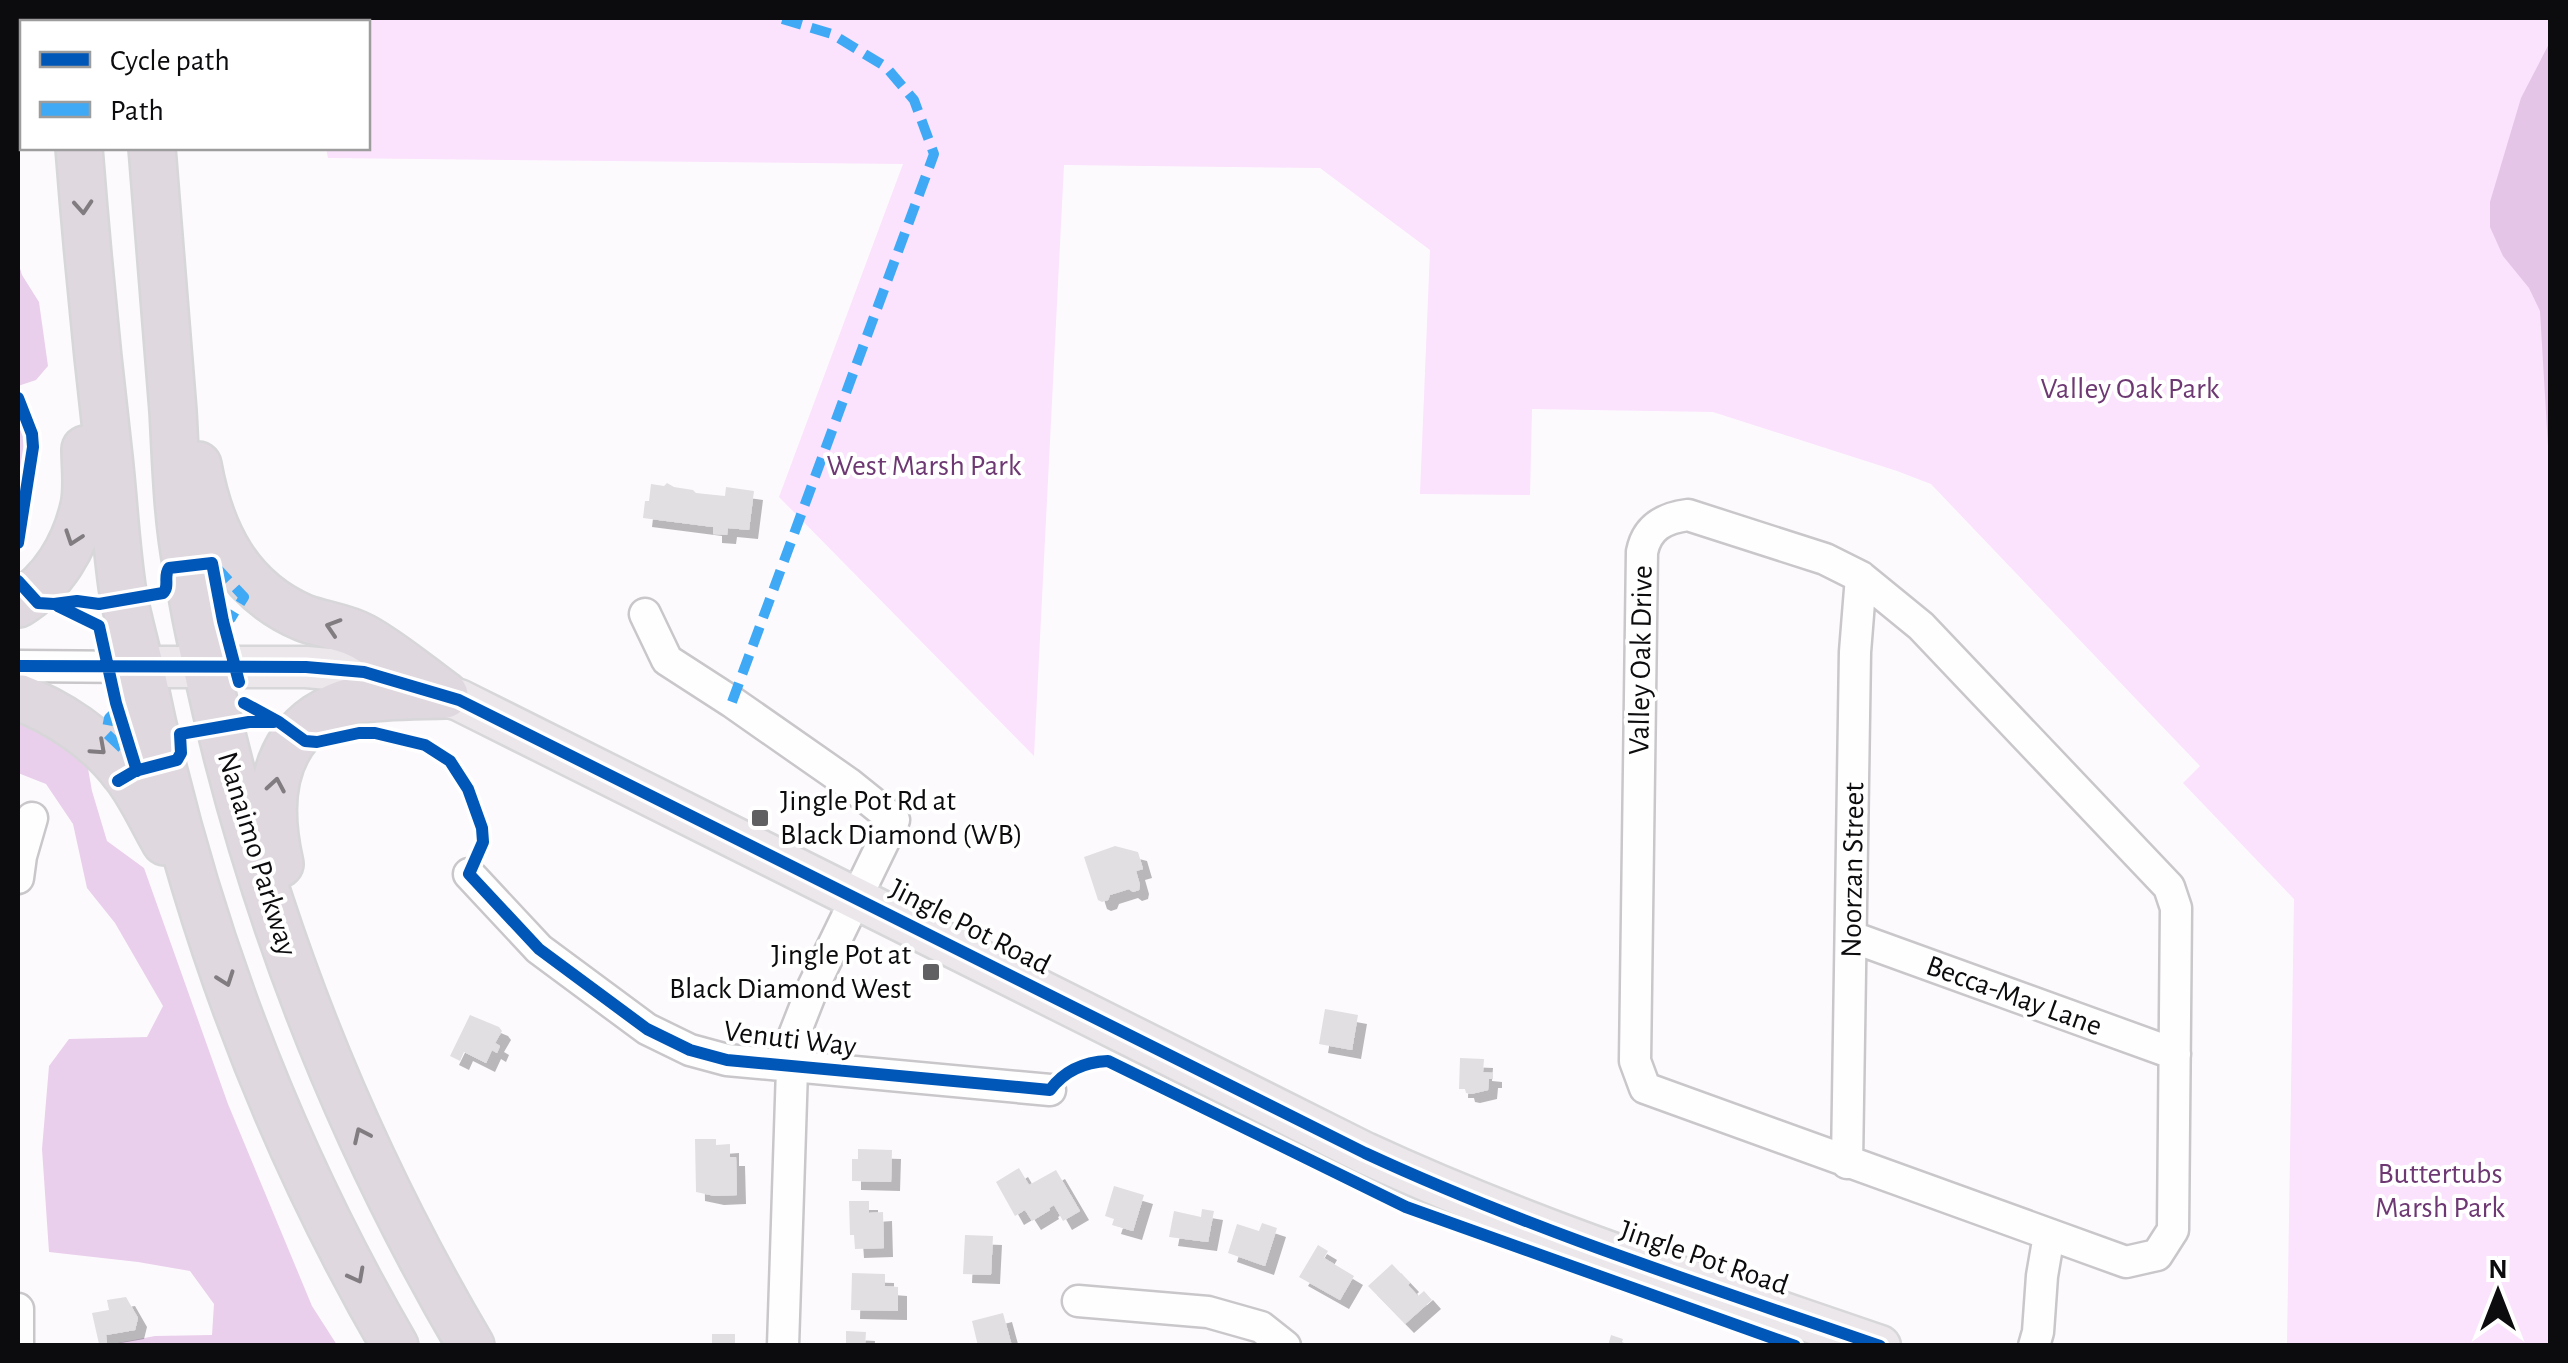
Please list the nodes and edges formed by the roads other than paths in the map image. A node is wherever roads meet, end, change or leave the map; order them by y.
1 (79, 150) edge
2 (152, 150) edge
3 (162, 263) junction
4 (88, 267) junction
5 (1861, 577) junction
6 (18, 604) edge
7 (645, 614) dead end
8 (18, 666) edge
9 (140, 667) junction
10 (207, 667) junction
11 (446, 695) junction
12 (18, 698) edge
13 (32, 818) dead end
14 (469, 874) dead end
15 (18, 878) edge
16 (195, 887) junction
17 (856, 898) junction
18 (1852, 938) junction
19 (297, 984) junction
20 (2175, 1054) junction
21 (790, 1066) junction
22 (1050, 1090) dead end
23 (1848, 1164) junction
24 (2050, 1236) junction
25 (1078, 1301) dead end
26 (18, 1309) edge
27 (18, 1346) edge
28 (396, 1346) edge
29 (471, 1346) edge
30 (784, 1346) edge
31 (1284, 1346) edge
32 (1880, 1346) edge
33 (2034, 1346) edge

1 -> 4 highway
2 - 3 highway, Nanaimo Parkway
3 - 10 highway, Nanaimo Parkway
11 -> 3 highway
4 -> 6 highway
4 - 9 highway
4 - 10 highway
5 - 18 street, Noorzan Street
5 - 20 street, Valley Oak Drive
5 - 23 street, Valley Oak Drive
7 - 17 street, Jingle Pot Road
8 - 9 street, Jingle Pot Road
9 - 10 main road, Jingle Pot Road
9 - 16 highway
9 - 19 highway
10 - 11 main road, Jingle Pot Road
10 - 19 highway, Nanaimo Parkway
11 - 17 main road, Jingle Pot Road
19 -> 11 highway
12 -> 16 highway
13 - 15 street
14 - 21 street, Venuti Way
16 -> 28 highway
17 - 21 street
17 - 32 main road, Jingle Pot Road
18 - 20 street, Becca-May Lane
18 - 23 street, Noorzan Street
29 -> 19 highway, Nanaimo Parkway
20 - 24 street, Valley Oak Drive
21 - 22 street, Venuti Way
21 - 30 street
23 - 24 street, Valley Oak Drive
24 - 33 street
25 - 31 street
26 - 27 street

